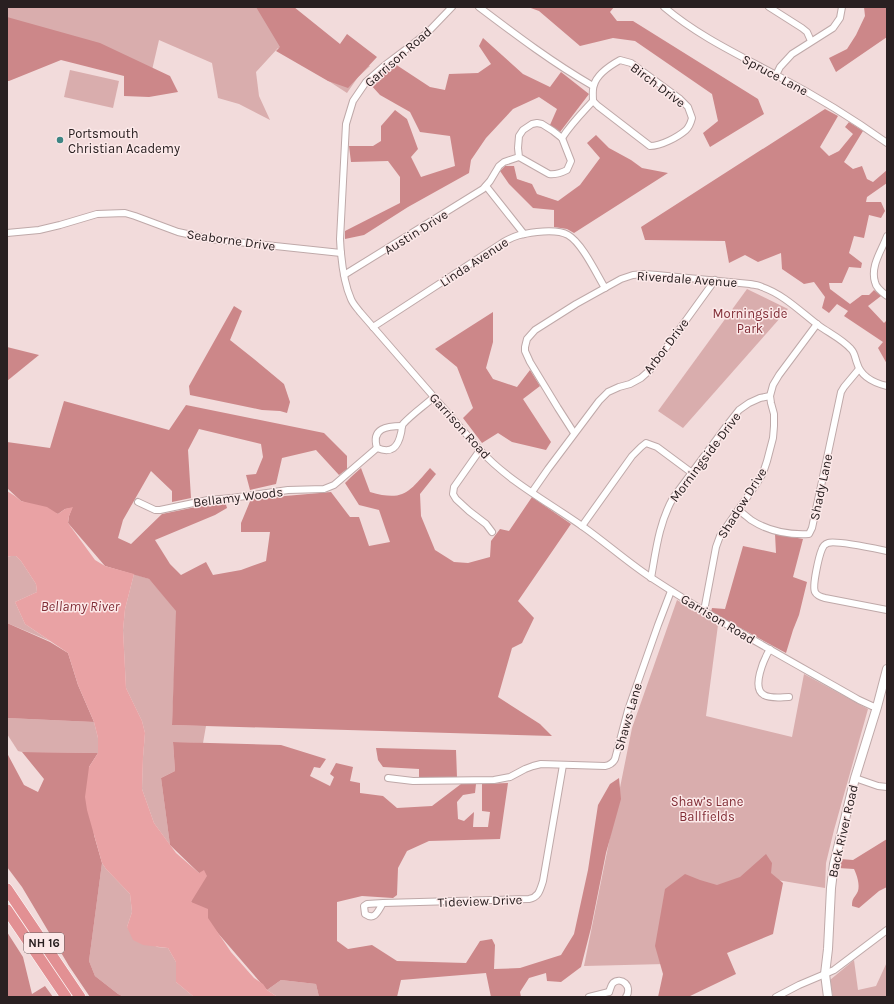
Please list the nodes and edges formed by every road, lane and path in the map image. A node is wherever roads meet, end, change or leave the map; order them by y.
1 (452, 7) edge
2 (479, 7) edge
3 (664, 7) edge
4 (769, 7) edge
5 (842, 7) edge
6 (811, 41) junction
7 (776, 75) junction
8 (594, 86) junction
9 (593, 101) junction
10 (562, 138) junction
11 (887, 143) edge
12 (519, 157) junction
13 (486, 186) junction
14 (7, 233) edge
15 (524, 234) junction
16 (887, 236) edge
17 (341, 253) junction
18 (344, 276) junction
19 (715, 280) junction
20 (605, 288) junction
21 (887, 296) edge
22 (817, 324) junction
23 (373, 327) junction
24 (859, 369) junction
25 (887, 386) edge
26 (770, 396) junction
27 (434, 397) junction
28 (402, 426) junction
29 (574, 433) junction
30 (377, 448) junction
31 (480, 450) junction
32 (692, 473) junction
33 (532, 492) junction
34 (138, 502) dead end
35 (738, 510) junction
36 (582, 526) junction
37 (492, 532) dead end
38 (887, 551) edge
39 (651, 578) junction
40 (671, 591) junction
41 (887, 610) edge
42 (704, 611) junction
43 (770, 649) junction
44 (887, 669) edge
45 (789, 697) dead end
46 (877, 707) junction
47 (563, 765) junction
48 (388, 778) dead end
49 (856, 778) junction
50 (887, 787) edge
51 (7, 889) edge
52 (383, 903) dead end
53 (7, 910) edge
54 (887, 930) edge
55 (825, 974) junction
56 (611, 995) edge
57 (66, 997) edge
58 (80, 997) edge
59 (589, 997) edge
60 (626, 997) edge
61 (776, 997) edge
62 (828, 997) edge

1 - 17 street, Garrison Road
2 - 8 street
3 - 7 street, Spruce Lane
4 - 6 street
5 - 6 street
6 - 7 street
7 - 11 street, Spruce Lane
8 - 9 street
8 - 9 street, Birch Drive
9 - 10 street
10 - 12 street
10 - 12 street
12 - 13 street
13 - 15 street
13 - 18 street, Austin Drive
14 - 17 street, Seaborne Drive
15 - 20 street, Linda Avenue
15 - 23 street, Linda Avenue
16 - 21 street
17 - 18 street, Garrison Road
18 - 23 street, Garrison Road
19 - 20 street, Riverdale Avenue
19 - 22 street, Riverdale Avenue
19 - 29 street, Arbor Drive
20 - 29 street, Riverdale Avenue
22 - 24 street
22 - 26 street
23 - 27 street, Garrison Road
24 - 25 street
24 - 35 street, Shady Lane
26 - 32 street, Morningside Drive
26 - 35 street, Shadow Drive
27 - 28 street
27 - 31 street, Garrison Road
28 - 30 street
28 - 30 street
29 - 33 street, Arbor Drive
30 - 34 street, Bellamy Woods
31 - 33 street, Garrison Road
31 - 37 street
32 - 36 street
32 - 39 street, Morningside Drive
33 - 36 street, Garrison Road
35 - 42 street, Shadow Drive
36 - 39 street, Garrison Road
38 - 41 street
39 - 40 street, Garrison Road
40 - 42 street, Garrison Road
40 - 47 street, Shaws Lane
42 - 43 street, Garrison Road
43 - 45 street
43 - 46 street, Garrison Road
44 - 46 street, Back River Road
46 - 49 street, Back River Road
47 - 48 street, Shaws Lane
47 - 52 street, Tideview Drive
49 - 50 street
49 - 55 street, Back River Road
51 - 58 highway, NH 16
53 - 57 highway, NH 16
54 - 55 street
55 - 61 street
55 - 62 street, Back River Road
56 - 59 street
56 - 60 street

